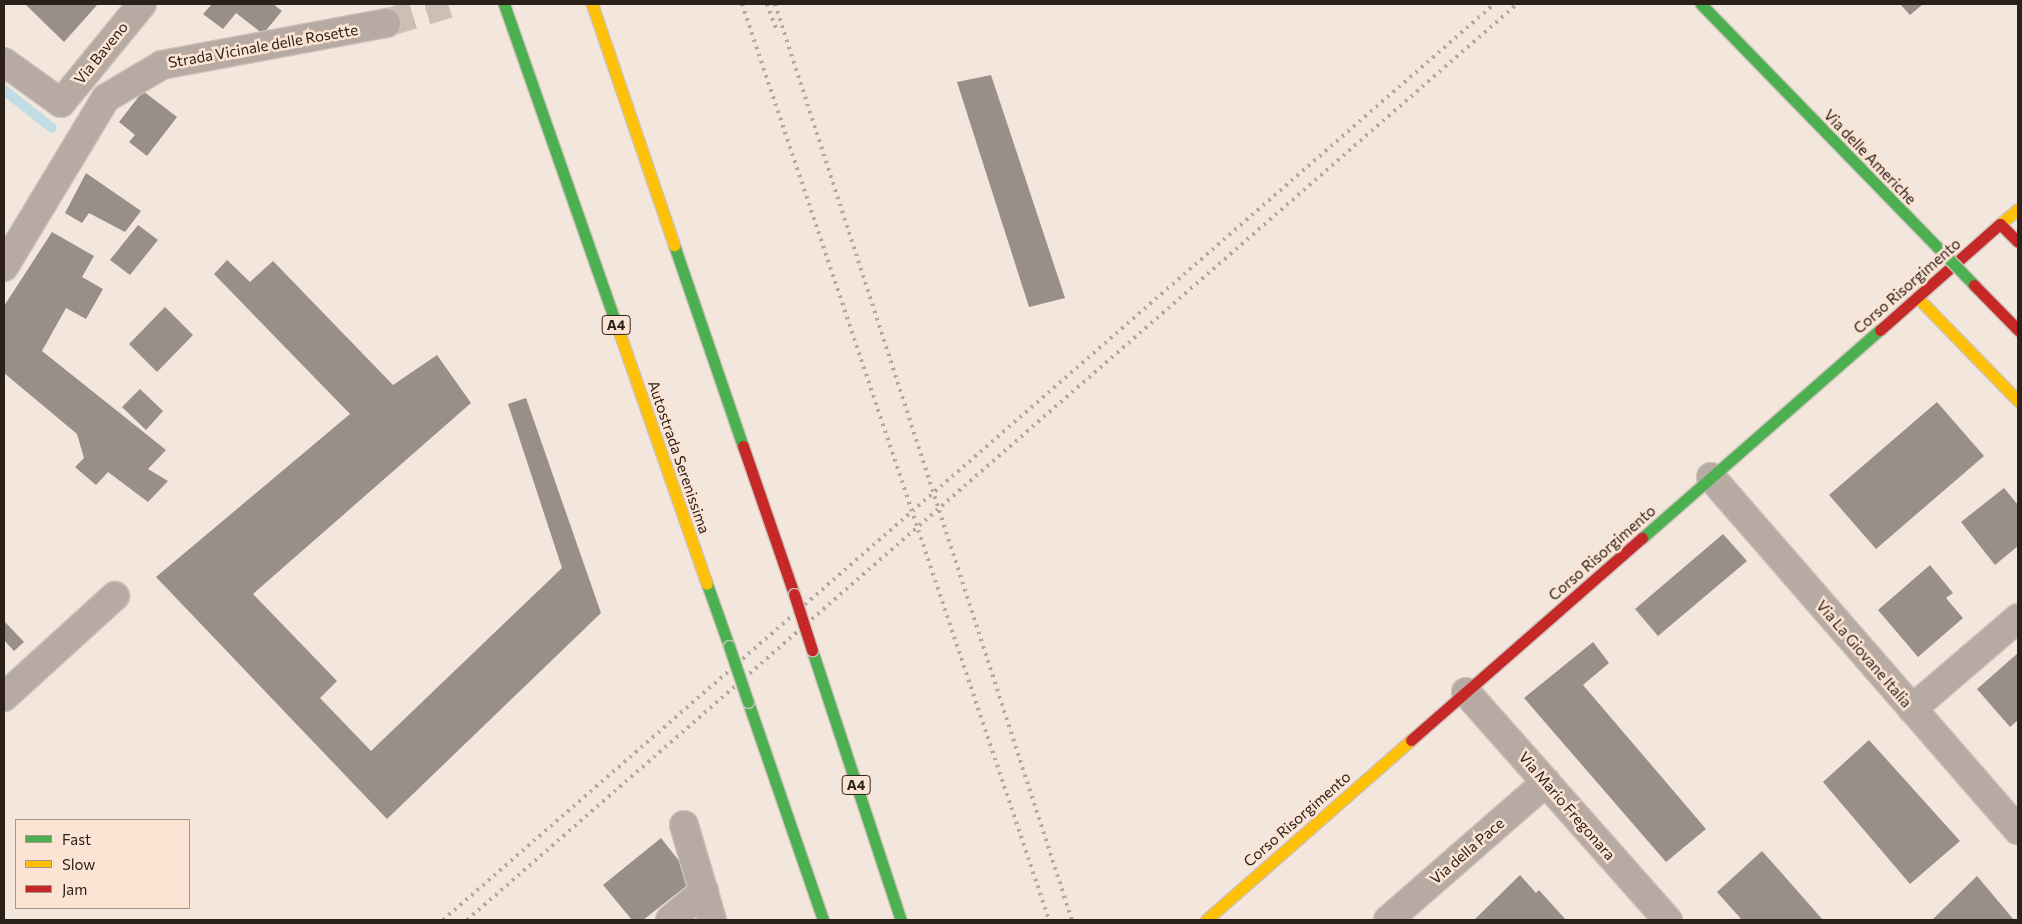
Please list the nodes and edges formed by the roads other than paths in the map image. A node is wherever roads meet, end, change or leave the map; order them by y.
1 (142, 4) edge
2 (504, 4) edge
3 (592, 4) edge
4 (1701, 4) edge
5 (386, 24) tunnel mouth
6 (4, 62) edge
7 (61, 103) junction
8 (88, 128) junction
9 (2018, 208) edge
10 (2000, 224) junction
11 (2018, 242) edge
12 (4, 267) edge
13 (1918, 297) junction
14 (2018, 330) edge
15 (2018, 401) edge
16 (1711, 478) junction
17 (115, 596) dead end
18 (2018, 618) edge
19 (1466, 692) junction
20 (4, 697) edge
21 (1912, 709) junction
22 (1546, 782) junction
23 (684, 825) dead end
24 (2018, 830) edge
25 (704, 891) junction
26 (670, 920) edge
27 (712, 920) edge
28 (823, 920) edge
29 (901, 920) edge
30 (1206, 920) edge
31 (1388, 920) edge
32 (1668, 920) edge

1 - 7 street, Via Baveno
2 - 28 main road, Autostrada Serenissima / A4, bridge
3 - 29 main road, A4, bridge
4 - 14 main road, Via delle Americhe, bridge
5 - 8 street, Strada Vicinale delle Rosette
6 - 7 street
7 - 8 street
8 - 12 street, Strada Vicinale delle Rosette
9 - 10 main road, Corso Risorgimento
10 - 11 main road
10 - 13 main road, Corso Risorgimento
13 - 15 main road
13 - 16 main road, Corso Risorgimento
16 - 19 main road, Corso Risorgimento
16 - 21 street, Via La Giovane Italia
17 - 20 street
18 - 21 street
19 - 22 street, Via Mario Fregonara
19 - 30 main road, Corso Risorgimento
21 - 24 street, Via La Giovane Italia
22 - 31 street, Via della Pace
22 - 32 street, Via Mario Fregonara
23 - 25 street
25 - 26 street
25 - 27 street

